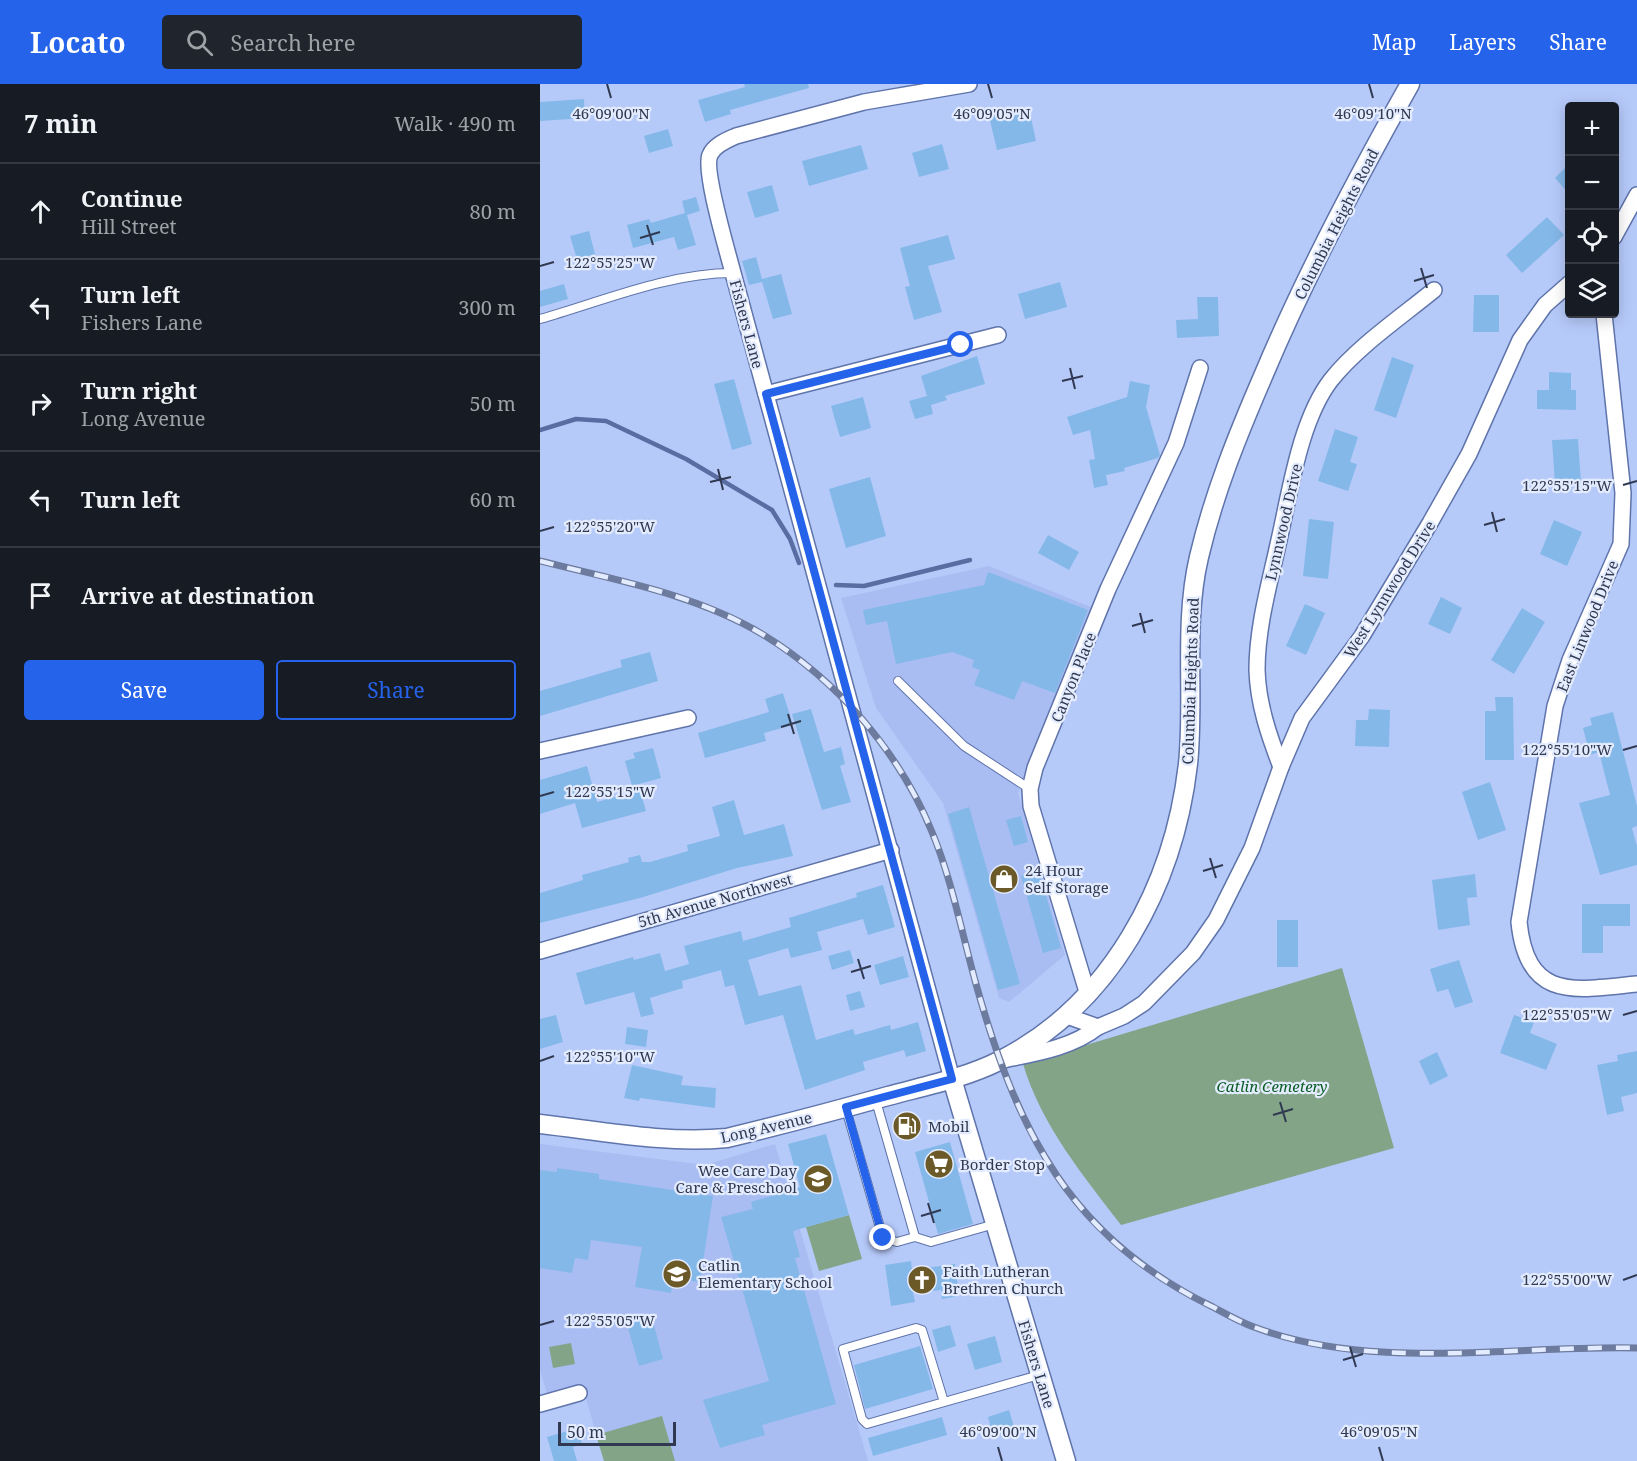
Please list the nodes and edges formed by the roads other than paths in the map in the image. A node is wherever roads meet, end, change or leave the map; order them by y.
1 (969, 84) edge
2 (1410, 84) edge
3 (1637, 195) edge
4 (1619, 228) edge
5 (733, 273) junction
6 (1565, 287) edge
7 (1434, 290) dead end
8 (1604, 318) edge
9 (540, 319) edge
10 (998, 335) dead end
11 (1200, 368) dead end
12 (766, 394) junction
13 (898, 681) dead end
14 (688, 718) dead end
15 (540, 751) edge
16 (1281, 767) junction
17 (1030, 789) junction
18 (891, 850) junction
19 (540, 951) edge
20 (1637, 984) edge
21 (1088, 995) junction
22 (1067, 1016) junction
23 (1098, 1027) junction
24 (999, 1061) junction
25 (952, 1079) junction
26 (876, 1099) junction
27 (846, 1107) junction
28 (540, 1124) edge
29 (995, 1224) junction
30 (915, 1237) junction
31 (1040, 1375) junction
32 (579, 1393) dead end
33 (944, 1402) junction
34 (540, 1404) edge
35 (1066, 1461) edge

1 - 5 street, Fishers Lane
2 - 21 street, Columbia Heights Road
3 - 4 street
5 - 9 lane
5 - 12 street, Fishers Lane
6 - 16 street, West Lynnwood Drive
7 - 16 street, Lynnwood Drive
8 - 20 street, East Linwood Drive
10 - 12 street
11 - 17 street, Canyon Place
12 - 18 street, Fishers Lane
13 - 17 lane
14 - 15 street
16 - 23 street, West Lynnwood Drive
17 - 21 street, Canyon Place
18 - 19 street, 5th Avenue Northwest
18 - 25 street, Fishers Lane
21 - 22 street, Columbia Heights Road
22 - 23 street
22 - 24 street, Columbia Heights Road
23 - 24 street, West Lynnwood Drive
24 - 25 street, Columbia Heights Road
25 - 26 street, Long Avenue
25 - 29 street, Fishers Lane
26 - 27 street, Long Avenue
26 - 30 lane
27 - 28 street, Long Avenue
27 - 30 lane
29 - 30 lane
29 - 31 street, Fishers Lane
31 - 33 lane
31 - 35 street, Fishers Lane
32 - 34 street
33 - 33 lane

